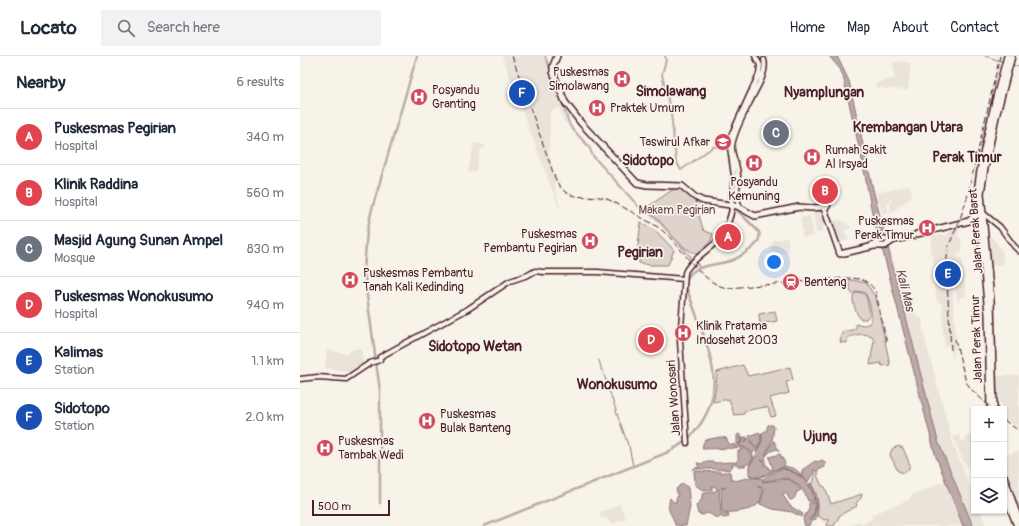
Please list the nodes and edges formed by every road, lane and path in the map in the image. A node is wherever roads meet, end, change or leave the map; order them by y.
1 (558, 56) edge
2 (755, 56) edge
3 (1012, 56) edge
4 (761, 59) edge
5 (1007, 61) edge
6 (734, 204) junction
7 (980, 213) junction
8 (969, 221) junction
9 (983, 222) junction
10 (980, 228) junction
11 (914, 235) junction
12 (1019, 250) edge
13 (841, 253) junction
14 (1019, 255) edge
15 (684, 280) junction
16 (987, 282) junction
17 (990, 346) junction
18 (300, 379) edge
19 (990, 406) edge
20 (994, 406) edge
21 (687, 440) dead end
22 (1007, 497) edge
23 (1007, 498) edge
24 (1019, 520) edge
25 (1017, 526) edge

1 - 6 highway
2 - 4 main road
3 - 5 highway
4 - 6 main road
4 - 6 main road
5 - 7 highway, Jalan Perak Timur
6 - 13 highway
6 - 15 main road, Jalan Wonosari
7 - 8 highway
7 - 9 highway, Jalan Perak Barat
7 - 10 highway, Jalan Perak Timur
7 - 12 main road
8 - 10 highway
8 - 11 highway
9 - 14 main road
9 - 16 highway, Jalan Perak Barat
10 - 16 highway, Jalan Perak Timur
11 - 13 highway
11 - 13 highway
15 - 18 main road
15 - 21 main road, Jalan Wonosari
16 - 17 highway, Jalan Perak Timur
17 - 19 highway, Jalan Perak Timur
17 - 20 highway
22 - 24 highway
23 - 25 highway

